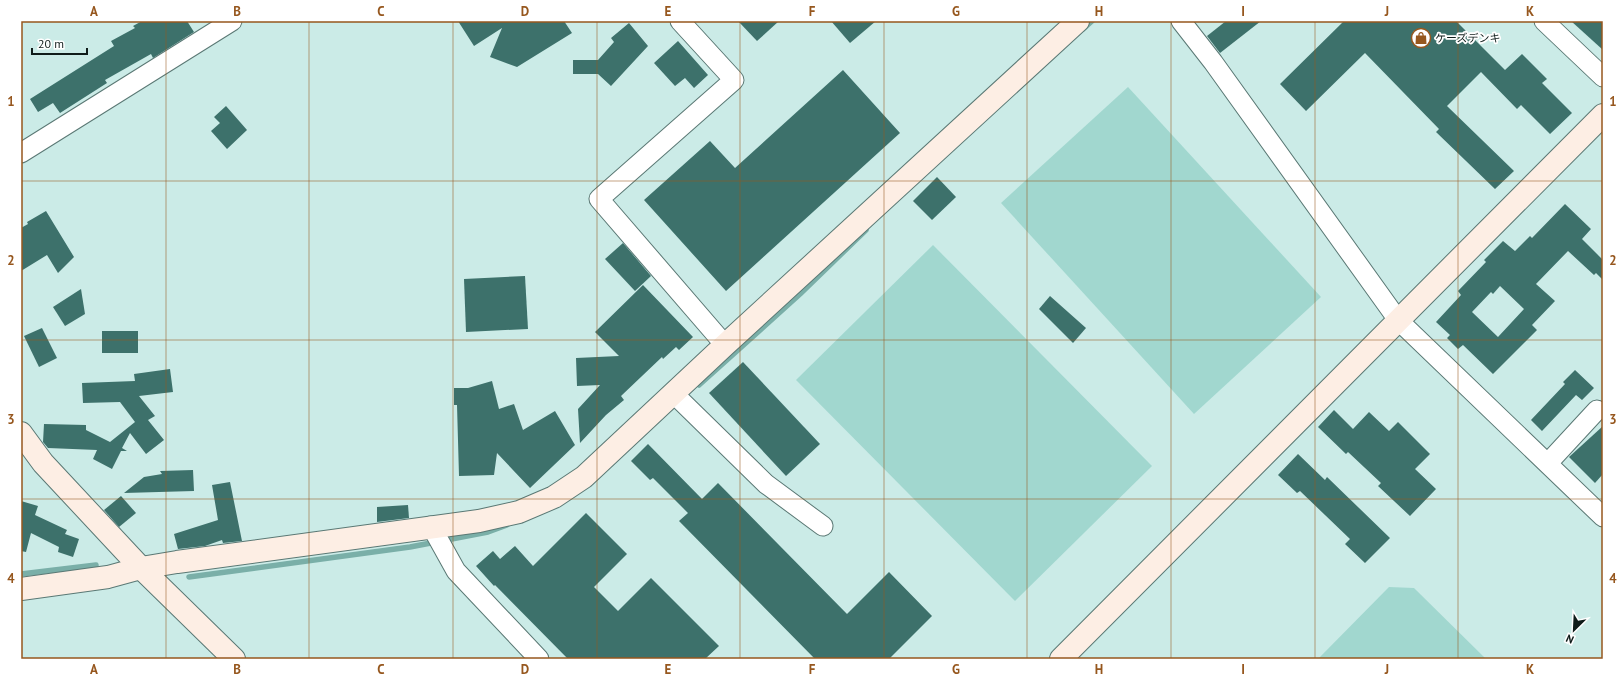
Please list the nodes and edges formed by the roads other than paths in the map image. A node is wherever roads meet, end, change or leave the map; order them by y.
1 (232, 21) edge
2 (680, 21) edge
3 (1078, 21) edge
4 (1181, 21) edge
5 (1544, 21) edge
6 (1603, 77) edge
7 (1603, 115) edge
8 (21, 152) edge
9 (1398, 320) junction
10 (725, 345) junction
11 (674, 394) junction
12 (1597, 410) dead end
13 (21, 433) edge
14 (1548, 463) junction
15 (1603, 517) edge
16 (823, 526) dead end
17 (433, 528) junction
18 (141, 568) junction
19 (21, 589) edge
20 (234, 659) edge
21 (539, 659) edge
22 (1061, 659) edge

1 - 8 street
2 - 10 street
3 - 10 street
4 - 9 street
5 - 6 street
7 - 9 street
9 - 14 street
9 - 22 street
10 - 11 street
11 - 16 street
11 - 17 street
12 - 14 street
13 - 18 street
14 - 15 street
17 - 18 street
17 - 21 street
18 - 19 street
18 - 20 street

